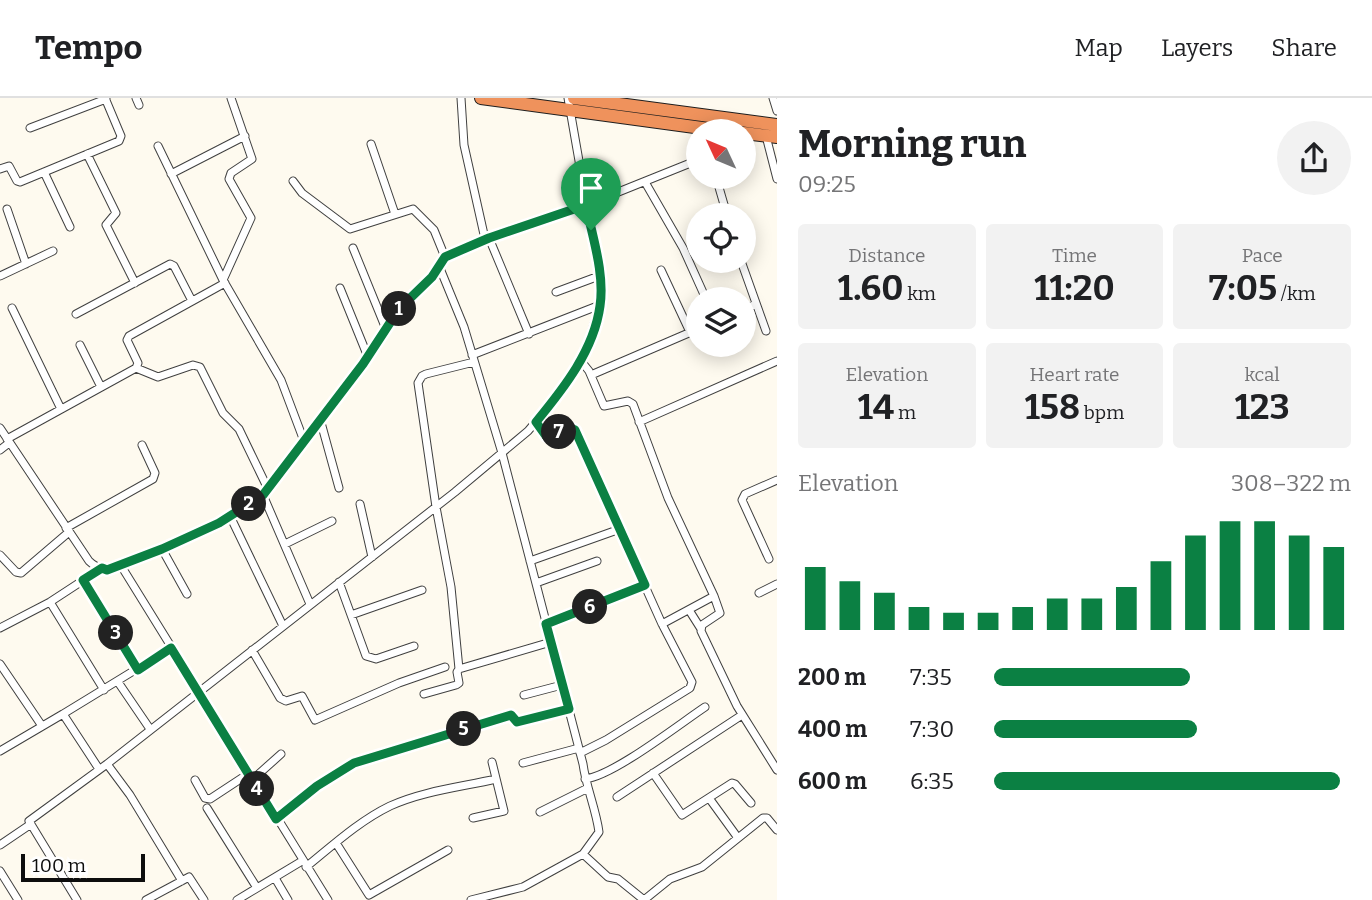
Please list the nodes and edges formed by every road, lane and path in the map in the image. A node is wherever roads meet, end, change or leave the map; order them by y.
1 (231, 98) edge
2 (461, 98) edge
3 (481, 98) edge
4 (574, 98) edge
5 (773, 98) edge
6 (105, 99) edge
7 (569, 105) edge
8 (777, 111) edge
9 (669, 118) junction
10 (686, 123) edge
11 (777, 125) edge
12 (30, 128) dead end
13 (246, 136) junction
14 (771, 137) edge
15 (371, 145) dead end
16 (158, 146) dead end
17 (87, 155) junction
18 (686, 165) edge
19 (0, 169) edge
20 (44, 173) junction
21 (171, 174) junction
22 (777, 179) edge
23 (293, 181) dead end
24 (645, 182) junction
25 (586, 205) junction
26 (7, 209) dead end
27 (395, 214) junction
28 (70, 227) dead end
29 (487, 238) junction
30 (353, 248) dead end
31 (53, 251) dead end
32 (445, 257) junction
33 (26, 264) junction
34 (439, 265) junction
35 (661, 270) dead end
36 (0, 276) edge
37 (599, 276) junction
38 (224, 282) junction
39 (135, 283) junction
40 (701, 287) edge
41 (340, 288) dead end
42 (556, 292) dead end
43 (192, 301) junction
44 (756, 304) edge
45 (600, 305) junction
46 (12, 308) dead end
47 (76, 314) dead end
48 (686, 316) edge
49 (386, 328) junction
50 (766, 331) dead end
51 (529, 334) junction
52 (686, 334) edge
53 (80, 345) dead end
54 (368, 357) junction
55 (473, 358) junction
56 (581, 360) junction
57 (777, 361) edge
58 (136, 368) junction
59 (591, 375) junction
60 (101, 387) junction
61 (61, 409) junction
62 (320, 419) junction
63 (536, 422) junction
64 (639, 422) junction
65 (0, 428) edge
66 (8, 441) junction
67 (304, 441) junction
68 (142, 445) dead end
69 (0, 450) edge
70 (502, 453) junction
71 (777, 480) edge
72 (340, 488) dead end
73 (266, 492) junction
74 (360, 504) dead end
75 (436, 507) junction
76 (230, 516) junction
77 (332, 521) dead end
78 (620, 529) junction
79 (67, 530) junction
80 (285, 544) junction
81 (162, 549) junction
82 (0, 555) edge
83 (372, 556) junction
84 (769, 559) dead end
85 (530, 561) junction
86 (597, 561) dead end
87 (120, 564) junction
88 (102, 568) junction
89 (83, 580) junction
90 (340, 582) junction
91 (536, 583) junction
92 (777, 584) edge
93 (645, 585) junction
94 (422, 590) dead end
95 (187, 593) dead end
96 (759, 593) dead end
97 (714, 596) junction
98 (50, 602) junction
99 (310, 604) junction
100 (689, 610) junction
101 (351, 615) junction
102 (546, 624) junction
103 (662, 624) junction
104 (283, 626) junction
105 (0, 628) edge
106 (701, 629) junction
107 (551, 642) junction
108 (414, 646) dead end
109 (171, 648) junction
110 (252, 650) junction
111 (0, 664) edge
112 (445, 667) dead end
113 (459, 669) junction
114 (138, 670) junction
115 (118, 682) junction
116 (562, 685) junction
117 (104, 690) junction
118 (197, 692) junction
119 (424, 694) dead end
120 (524, 695) dead end
121 (705, 707) dead end
122 (569, 709) junction
123 (63, 714) junction
124 (742, 715) junction
125 (42, 726) junction
126 (150, 729) junction
127 (0, 751) edge
128 (579, 751) junction
129 (281, 754) dead end
130 (492, 762) dead end
131 (523, 763) dead end
132 (107, 764) junction
133 (99, 769) junction
134 (777, 769) edge
135 (653, 773) junction
136 (250, 777) junction
137 (496, 779) junction
138 (585, 779) junction
139 (195, 780) dead end
140 (588, 788) junction
141 (617, 797) dead end
142 (709, 798) junction
143 (751, 803) dead end
144 (207, 808) dead end
145 (540, 812) dead end
146 (473, 818) dead end
147 (276, 819) junction
148 (31, 824) junction
149 (777, 830) edge
150 (738, 838) junction
151 (336, 843) junction
152 (0, 845) edge
153 (448, 850) dead end
154 (583, 853) junction
155 (304, 864) junction
156 (0, 870) edge
157 (275, 878) junction
158 (182, 881) junction
159 (257, 888) junction
160 (18, 900) edge
161 (77, 900) edge
162 (146, 900) edge
163 (204, 900) edge
164 (237, 900) edge
165 (288, 900) edge
166 (328, 900) edge
167 (471, 900) edge
168 (644, 900) edge

1 - 13 street
2 - 29 street
3 - 7 highway
4 - 9 highway
5 - 8 street
6 - 12 street
6 - 17 street
7 - 9 highway
7 - 25 street
9 - 10 highway
9 - 11 highway
13 - 21 street
13 - 38 street
14 - 22 street
15 - 27 street
16 - 21 street
17 - 20 street
17 - 39 street
18 - 24 street
19 - 20 street
20 - 28 street
21 - 38 street
23 - 27 street
24 - 25 street
24 - 40 street
25 - 29 street
25 - 37 street
26 - 33 street
27 - 32 street
29 - 32 street
29 - 51 street
30 - 49 street
31 - 33 street
32 - 34 street
33 - 36 street
34 - 49 street
34 - 55 street
35 - 48 street
37 - 42 street
37 - 45 street
38 - 43 street
38 - 67 street
39 - 43 street
39 - 47 street
41 - 54 street
43 - 58 street
44 - 50 street
45 - 51 street
45 - 56 street
46 - 61 street
49 - 54 street
51 - 55 street
52 - 59 street
53 - 60 street
54 - 62 street
55 - 70 street
55 - 75 street
56 - 59 street
56 - 63 street
57 - 64 street
58 - 60 street
58 - 73 street
59 - 64 street
60 - 61 street
61 - 66 street
62 - 67 street
62 - 72 street
63 - 70 street
63 - 78 street
64 - 97 street
65 - 66 street
66 - 69 street
66 - 79 street
67 - 73 street
68 - 79 street
70 - 75 street
70 - 85 street
71 - 84 street
73 - 76 street
73 - 80 street
74 - 83 street
75 - 83 street
75 - 113 street
76 - 81 street
76 - 104 street
77 - 80 street
78 - 85 street
78 - 93 street
79 - 82 street
79 - 88 street
80 - 99 street
81 - 87 street
81 - 95 street
83 - 90 street
85 - 91 street
86 - 91 street
87 - 88 street
87 - 109 street
88 - 89 street
89 - 98 street
89 - 114 street
90 - 99 street
90 - 101 street
91 - 102 street
92 - 96 street
93 - 102 street
93 - 103 street
94 - 101 street
97 - 100 street
97 - 106 street
98 - 105 street
98 - 117 street
99 - 104 street
100 - 103 street
100 - 106 street
101 - 108 street
102 - 107 street
103 - 128 street
104 - 110 street
106 - 124 street
107 - 113 street
107 - 116 street
109 - 114 street
109 - 118 street
110 - 112 street
110 - 118 street
111 - 125 street
113 - 119 street
114 - 115 street
115 - 117 street
115 - 126 street
116 - 120 street
116 - 122 street
117 - 123 street
118 - 126 street
118 - 136 street
121 - 138 street
122 - 128 street
122 - 147 street
123 - 125 street
123 - 133 street
124 - 134 street
124 - 135 street
125 - 127 street
126 - 132 street
128 - 131 street
128 - 138 street
129 - 136 street
130 - 137 street
132 - 133 street
132 - 158 street
133 - 148 street
135 - 141 street
135 - 142 street
136 - 139 street
136 - 147 street
137 - 146 street
137 - 151 street
138 - 140 street
140 - 145 street
140 - 154 street
142 - 143 street
142 - 150 street
144 - 159 street
147 - 155 street
148 - 152 street
148 - 161 street
149 - 150 street
150 - 168 street
151 - 153 street
151 - 155 street
154 - 167 street
154 - 168 street
155 - 157 street
155 - 166 street
156 - 160 street
157 - 159 street
157 - 165 street
158 - 162 street
158 - 163 street
159 - 164 street

